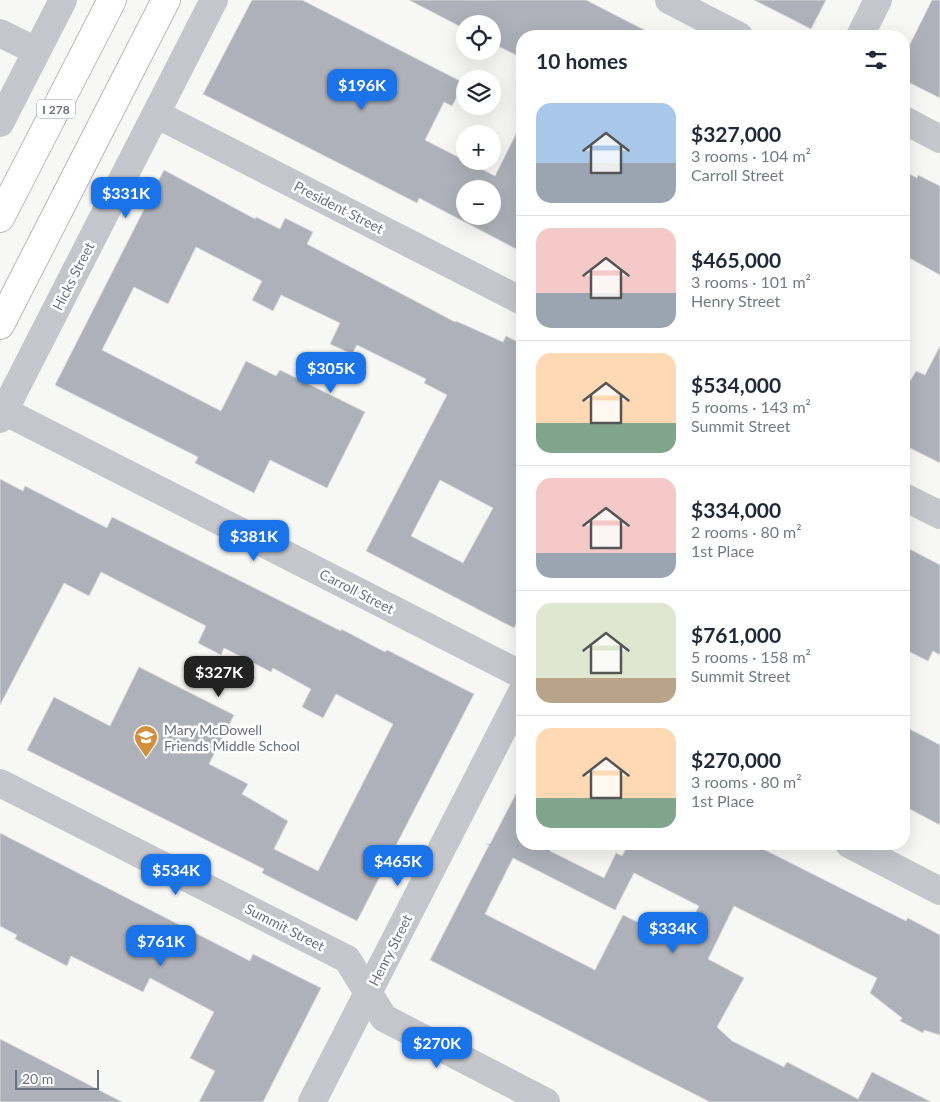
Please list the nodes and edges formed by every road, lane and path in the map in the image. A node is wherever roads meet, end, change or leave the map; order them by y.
1 (62, 0) edge
2 (112, 0) edge
3 (166, 0) edge
4 (214, 0) edge
5 (669, 0) edge
6 (878, 0) edge
7 (727, 30) edge
8 (863, 30) edge
9 (0, 33) edge
10 (36, 52) junction
11 (156, 114) junction
12 (0, 123) edge
13 (910, 123) edge
14 (940, 139) edge
15 (0, 218) edge
16 (516, 298) edge
17 (0, 325) edge
18 (2, 415) edge
19 (910, 500) edge
20 (940, 516) edge
21 (516, 672) edge
22 (516, 704) edge
23 (0, 783) edge
24 (861, 850) edge
25 (940, 891) edge
26 (368, 992) junction
27 (312, 1102) edge
28 (546, 1102) edge

1 - 10 street
2 - 15 highway, I 278
3 - 17 highway
4 - 11 street, Hicks Street
5 - 7 street
6 - 8 street
9 - 10 street
10 - 12 street
11 - 16 street, President Street
11 - 18 street, Hicks Street
13 - 14 street
18 - 21 street, Carroll Street
19 - 20 street
22 - 26 street, Henry Street
23 - 26 street, Summit Street
24 - 25 street
26 - 27 street, Henry Street
26 - 28 street, Summit Street

